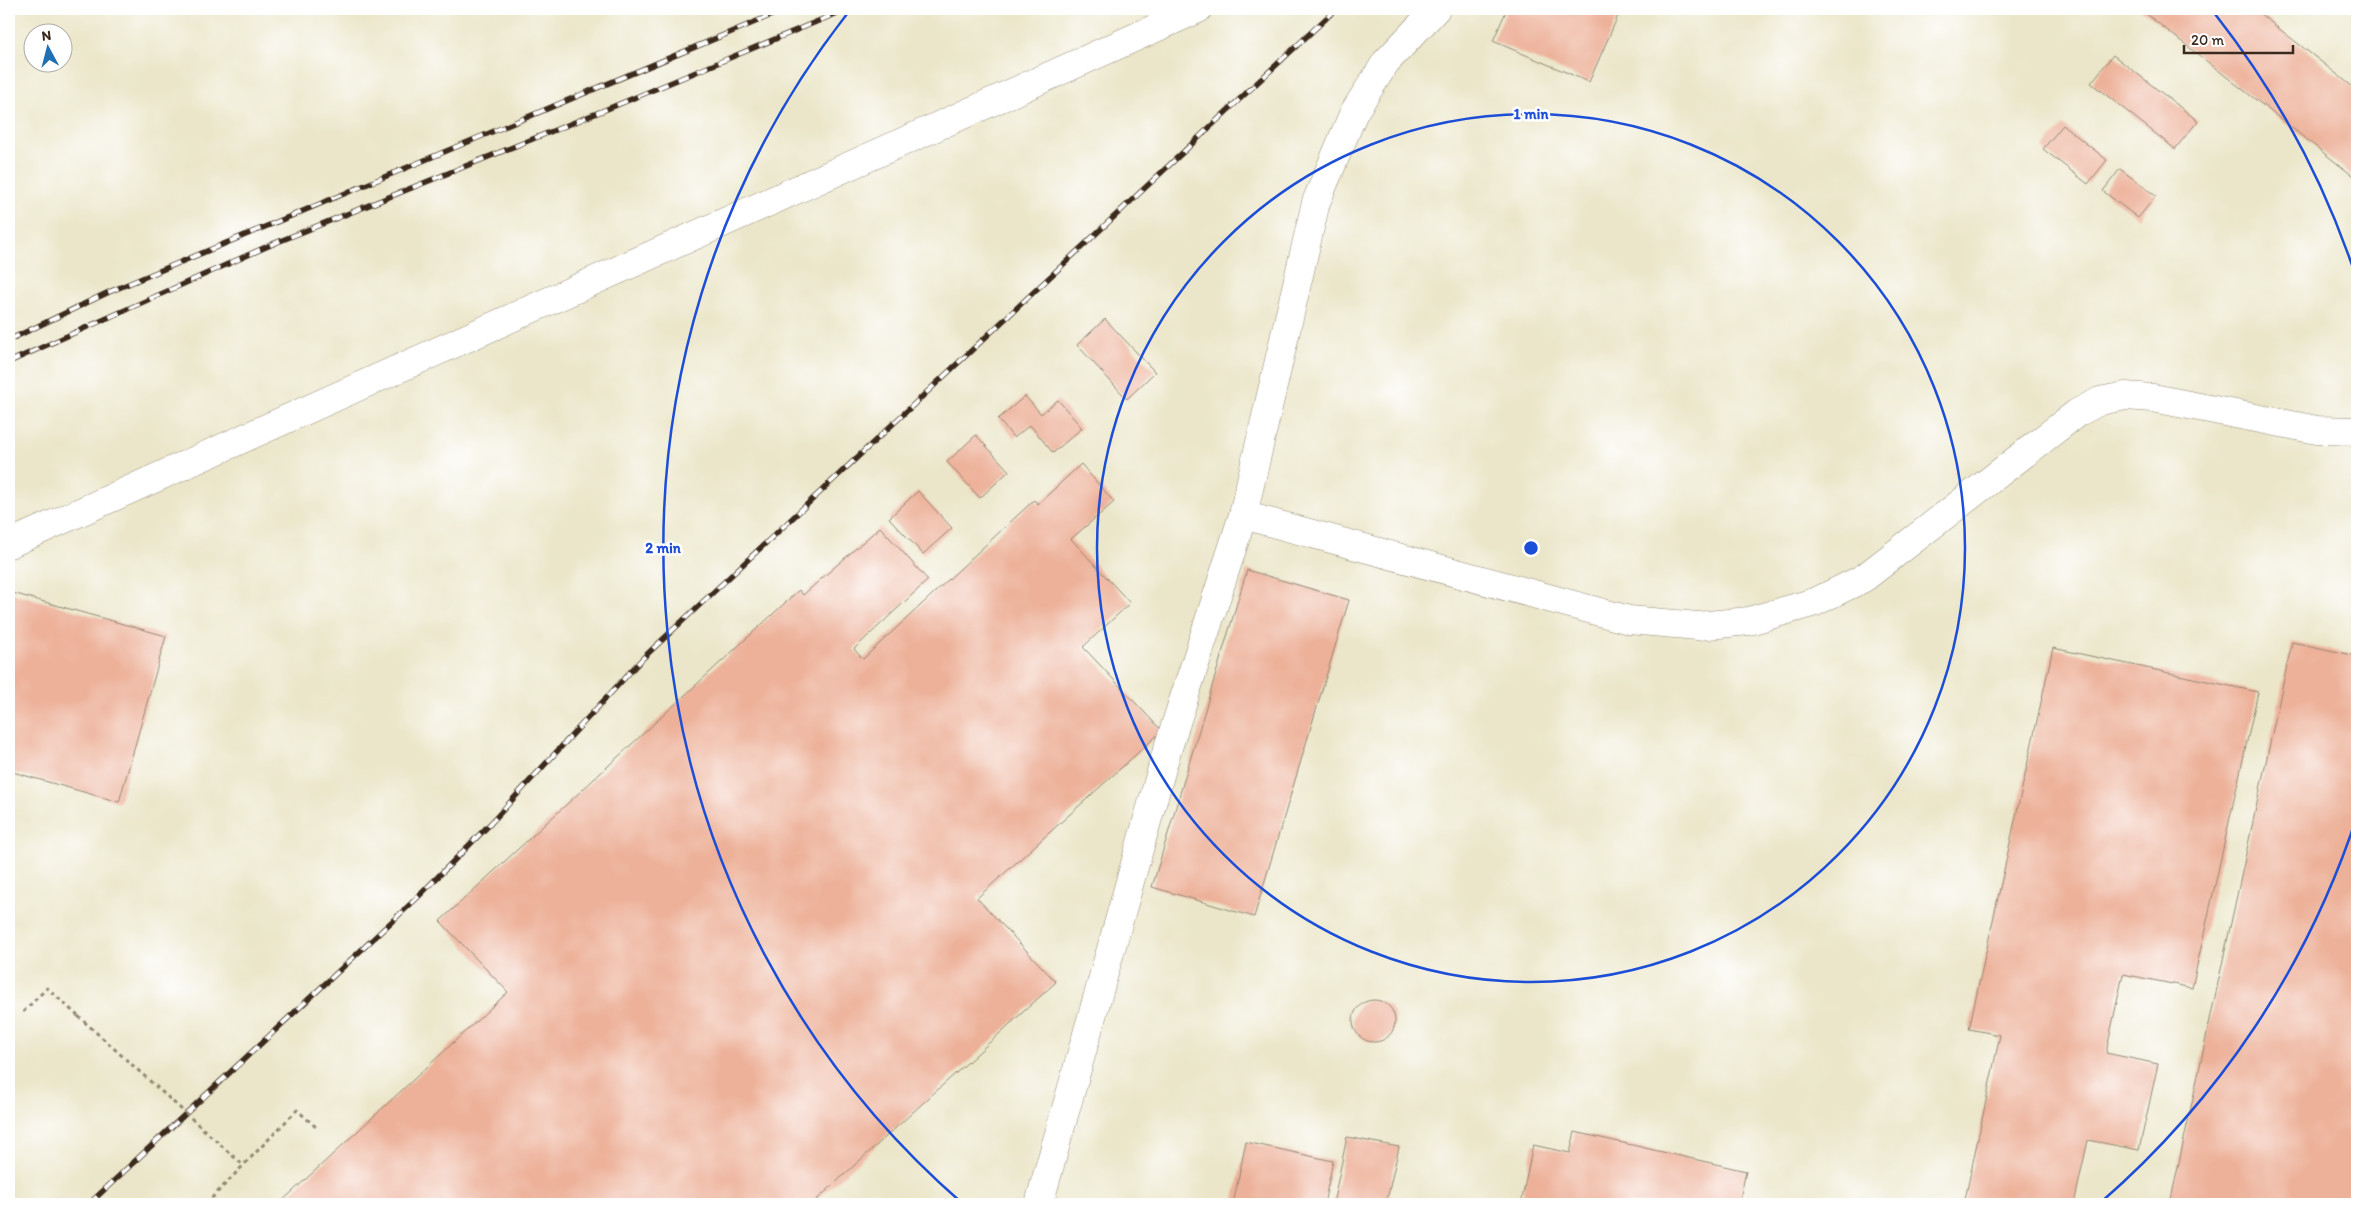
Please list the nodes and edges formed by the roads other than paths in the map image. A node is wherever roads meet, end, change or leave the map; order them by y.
1 (1198, 9) edge
2 (1436, 9) edge
3 (2357, 432) edge
4 (1242, 515) junction
5 (9, 544) edge
6 (1039, 1204) edge

1 - 5 lane
2 - 4 lane
3 - 4 lane
4 - 6 lane

